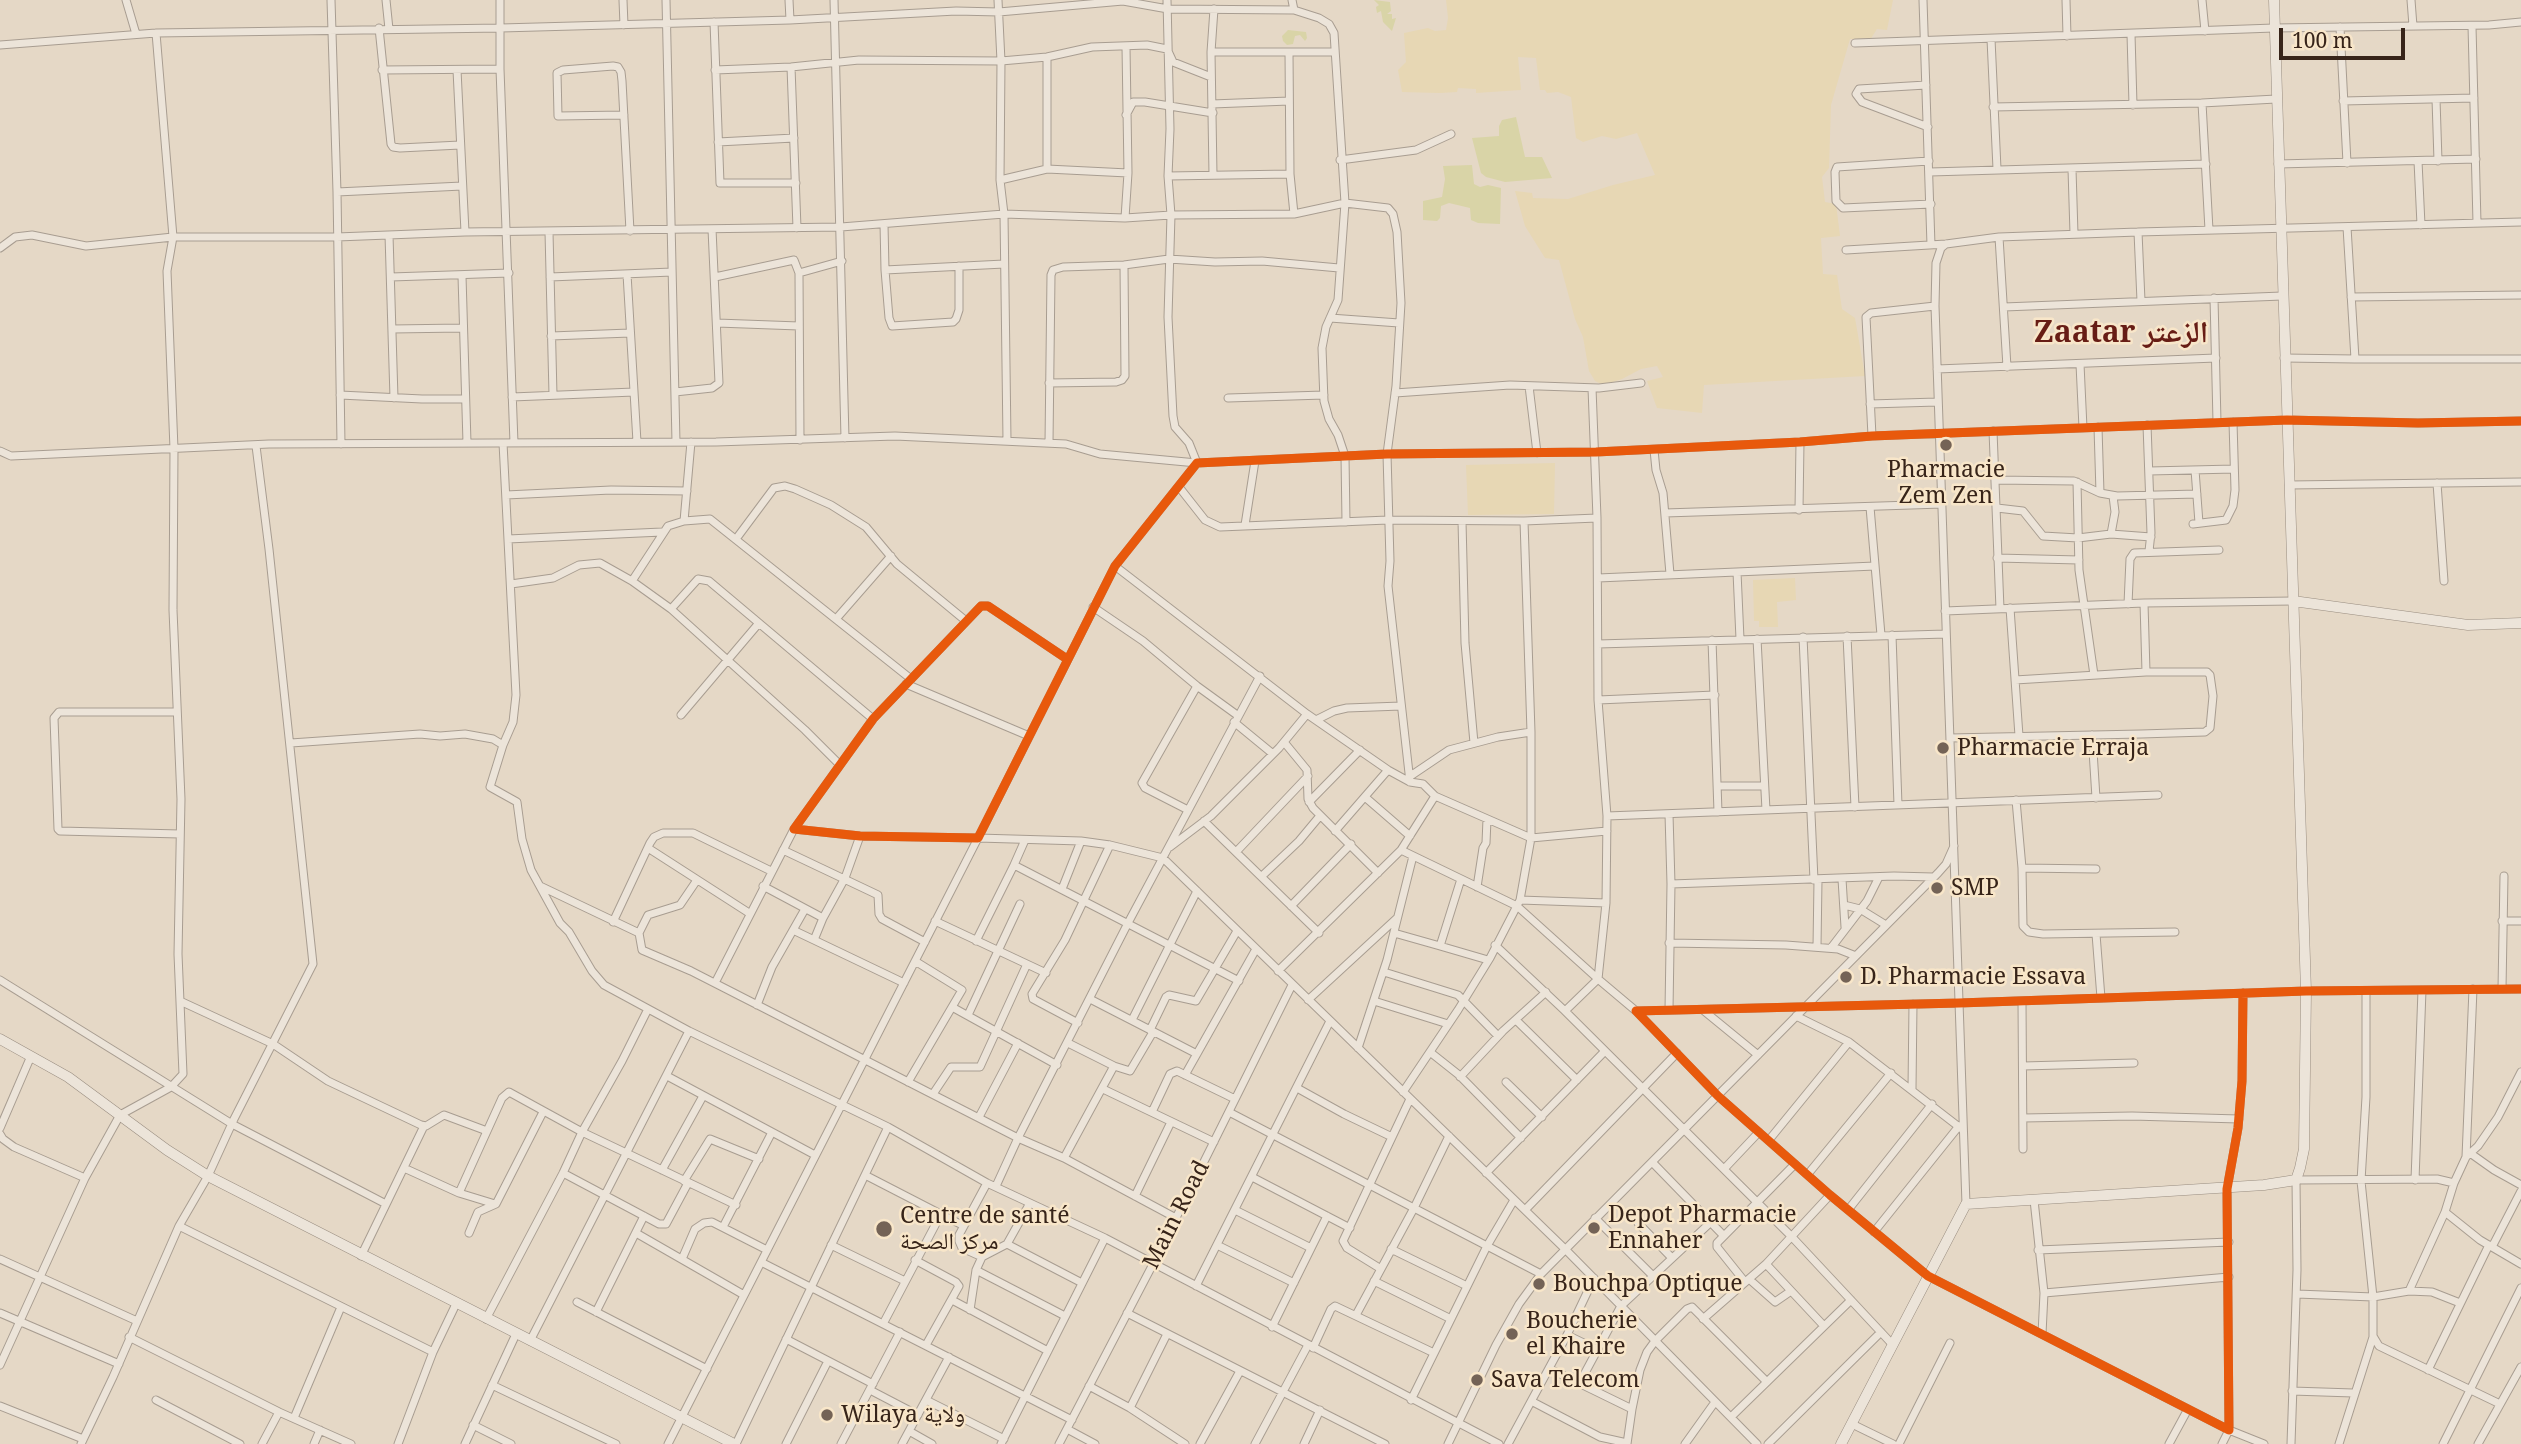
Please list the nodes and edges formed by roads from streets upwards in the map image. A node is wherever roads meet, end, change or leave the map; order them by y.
1 (126, 0) edge
2 (331, 0) edge
3 (386, 0) edge
4 (500, 0) edge
5 (623, 0) edge
6 (666, 0) edge
7 (789, 0) edge
8 (834, 0) edge
9 (956, 0) edge
10 (998, 0) edge
11 (1292, 0) edge
12 (1923, 0) edge
13 (2066, 0) edge
14 (2202, 0) edge
15 (2274, 0) edge
16 (2411, 0) edge
17 (1123, 1) edge
18 (1167, 4) edge
19 (1214, 9) junction
20 (956, 10) junction
21 (1294, 10) junction
22 (999, 12) junction
23 (834, 18) junction
24 (790, 20) junction
25 (714, 22) junction
26 (2521, 22) edge
27 (667, 23) junction
28 (624, 25) junction
29 (2413, 26) junction
30 (2472, 26) junction
31 (2340, 27) junction
32 (501, 28) junction
33 (2274, 28) junction
34 (332, 29) junction
35 (379, 29) junction
36 (389, 29) junction
37 (2205, 31) junction
38 (156, 33) junction
39 (136, 34) junction
40 (2131, 34) junction
41 (2067, 36) junction
42 (1991, 39) junction
43 (1924, 41) junction
44 (1854, 43) dead end
45 (0, 45) edge
46 (1126, 47) junction
47 (1167, 49) junction
48 (1211, 52) junction
49 (1289, 52) junction
50 (1335, 52) junction
51 (1047, 57) junction
52 (1001, 61) junction
53 (835, 62) junction
54 (791, 67) junction
55 (500, 69) junction
56 (382, 70) junction
57 (715, 70) junction
58 (457, 71) junction
59 (1212, 77) junction
60 (1926, 85) junction
61 (2474, 98) junction
62 (2276, 99) junction
63 (2436, 99) junction
64 (1289, 101) junction
65 (2343, 101) junction
66 (2202, 103) junction
67 (1212, 104) junction
68 (2133, 104) junction
69 (1169, 107) junction
70 (1993, 107) junction
71 (1213, 113) junction
72 (624, 115) junction
73 (1126, 116) junction
74 (1928, 127) junction
75 (1451, 134) dead end
76 (794, 138) junction
77 (718, 142) junction
78 (460, 145) junction
79 (2476, 159) junction
80 (1340, 160) junction
81 (2438, 160) junction
82 (1929, 161) junction
83 (2418, 161) junction
84 (2347, 163) junction
85 (2206, 164) junction
86 (2278, 164) junction
87 (1047, 169) junction
88 (1997, 169) junction
89 (2072, 169) junction
90 (1128, 173) junction
91 (1930, 173) junction
92 (1290, 174) junction
93 (1213, 175) junction
94 (1168, 176) junction
95 (999, 180) junction
96 (796, 183) junction
97 (462, 186) junction
98 (337, 192) junction
99 (1345, 203) junction
100 (1931, 204) junction
101 (1004, 214) junction
102 (1294, 214) junction
103 (1171, 215) junction
104 (1125, 218) junction
105 (2521, 222) edge
106 (2477, 223) junction
107 (884, 224) junction
108 (2421, 225) junction
109 (2347, 226) junction
110 (841, 227) junction
111 (797, 228) junction
112 (2280, 228) junction
113 (712, 229) junction
114 (2209, 230) junction
115 (631, 231) junction
116 (671, 231) junction
117 (466, 232) junction
118 (549, 232) junction
119 (2138, 232) junction
120 (506, 233) junction
121 (2074, 234) junction
122 (389, 235) junction
123 (173, 237) junction
124 (337, 237) junction
125 (1999, 237) junction
126 (1946, 244) junction
127 (1931, 245) junction
128 (0, 248) edge
129 (1846, 250) dead end
130 (1169, 259) junction
131 (842, 261) junction
132 (1004, 264) junction
133 (1124, 265) junction
134 (959, 266) junction
135 (1339, 268) junction
136 (885, 270) junction
137 (672, 272) junction
138 (509, 273) junction
139 (799, 273) junction
140 (627, 274) junction
141 (462, 276) junction
142 (391, 277) junction
143 (550, 277) junction
144 (715, 277) junction
145 (2521, 295) edge
146 (2282, 296) junction
147 (2214, 298) junction
148 (2351, 298) junction
149 (2141, 301) junction
150 (1935, 306) junction
151 (2004, 307) junction
152 (1330, 318) junction
153 (717, 323) junction
154 (1399, 323) junction
155 (799, 326) junction
156 (462, 328) junction
157 (392, 329) junction
158 (630, 333) junction
159 (551, 336) junction
160 (2216, 358) junction
161 (2284, 358) junction
162 (2355, 359) junction
163 (2521, 359) edge
164 (2080, 364) junction
165 (2007, 367) junction
166 (1937, 369) junction
167 (1049, 383) junction
168 (1641, 383) dead end
169 (1529, 386) junction
170 (1592, 388) junction
171 (634, 392) junction
172 (675, 392) junction
173 (1395, 393) junction
174 (340, 395) junction
175 (553, 395) junction
176 (1324, 395) junction
177 (512, 397) junction
178 (394, 398) junction
179 (1228, 398) dead end
180 (465, 399) junction
181 (1937, 402) junction
182 (1870, 404) junction
183 (2287, 419) junction
184 (2521, 421) edge
185 (2217, 422) junction
186 (2233, 422) junction
187 (2147, 425) junction
188 (2098, 427) junction
189 (2083, 428) junction
190 (1993, 431) junction
191 (1938, 433) junction
192 (1872, 436) junction
193 (845, 438) junction
194 (800, 440) junction
195 (1007, 440) junction
196 (636, 442) junction
197 (676, 442) junction
198 (691, 442) junction
199 (1800, 442) junction
200 (467, 443) junction
201 (503, 443) junction
202 (514, 443) junction
203 (1049, 443) junction
204 (341, 444) junction
205 (256, 446) junction
206 (174, 449) junction
207 (1654, 450) junction
208 (0, 451) edge
209 (1596, 452) junction
210 (1537, 453) junction
211 (1387, 454) junction
212 (1345, 456) junction
213 (1255, 461) junction
214 (1197, 463) junction
215 (2234, 469) junction
216 (2196, 470) junction
217 (2148, 471) junction
218 (1996, 480) junction
219 (2077, 482) junction
220 (2521, 482) edge
221 (2438, 483) junction
222 (2289, 485) junction
223 (1180, 487) junction
224 (687, 491) junction
225 (2100, 493) junction
226 (2197, 494) junction
227 (506, 495) junction
228 (2150, 495) junction
229 (2113, 496) junction
230 (1942, 504) junction
231 (1870, 507) junction
232 (1997, 508) junction
233 (1799, 510) junction
234 (1665, 513) junction
235 (1597, 518) junction
236 (684, 520) junction
237 (1388, 520) junction
238 (1462, 520) junction
239 (1524, 521) junction
240 (1346, 522) junction
241 (1245, 526) junction
242 (662, 532) junction
243 (2111, 534) junction
244 (2151, 537) junction
245 (736, 538) junction
246 (2078, 538) junction
247 (508, 539) junction
248 (2219, 550) dead end
249 (2149, 551) junction
250 (891, 556) junction
251 (1997, 558) junction
252 (2078, 560) junction
253 (1115, 566) junction
254 (1875, 566) junction
255 (1737, 572) junction
256 (1670, 574) junction
257 (1598, 578) junction
258 (632, 581) junction
259 (2444, 581) dead end
260 (511, 584) junction
261 (2293, 601) junction
262 (2144, 603) junction
263 (2127, 604) junction
264 (2083, 606) junction
265 (1093, 607) junction
266 (2010, 608) junction
267 (671, 609) junction
268 (2000, 609) junction
269 (1945, 611) junction
270 (836, 619) junction
271 (966, 621) junction
272 (759, 622) junction
273 (2521, 623) edge
274 (1946, 634) junction
275 (1881, 635) junction
276 (1892, 635) junction
277 (1847, 636) junction
278 (1803, 637) junction
279 (1740, 639) junction
280 (1757, 639) junction
281 (1712, 640) junction
282 (1598, 644) junction
283 (1068, 659) junction
284 (728, 660) junction
285 (2146, 672) junction
286 (2094, 675) junction
287 (1260, 676) junction
288 (2015, 680) junction
289 (909, 682) junction
290 (1197, 686) junction
291 (1715, 695) junction
292 (1598, 700) junction
293 (1401, 706) junction
294 (176, 712) junction
295 (1307, 714) junction
296 (681, 715) dead end
297 (1236, 718) junction
298 (873, 719) junction
299 (1316, 720) junction
300 (1531, 732) junction
301 (2092, 735) junction
302 (1029, 736) junction
303 (2019, 736) junction
304 (1950, 738) junction
305 (1284, 742) junction
306 (291, 743) junction
307 (1474, 743) junction
308 (503, 744) junction
309 (1360, 750) junction
310 (1273, 754) junction
311 (839, 764) junction
312 (1388, 769) junction
313 (1308, 776) junction
314 (1409, 779) junction
315 (1718, 786) junction
316 (1764, 786) junction
317 (2158, 795) dead end
318 (1435, 796) junction
319 (1365, 797) junction
320 (2096, 797) junction
321 (2017, 800) junction
322 (1309, 802) junction
323 (1952, 803) junction
324 (1898, 805) junction
325 (1855, 807) junction
326 (1811, 808) junction
327 (1188, 810) junction
328 (1766, 810) junction
329 (1718, 812) junction
330 (1669, 814) junction
331 (1607, 816) junction
332 (1319, 817) junction
333 (1487, 819) junction
334 (1204, 821) junction
335 (794, 829) junction
336 (1335, 831) junction
337 (1607, 831) junction
338 (180, 834) junction
339 (860, 836) junction
340 (1410, 836) junction
341 (978, 838) junction
342 (1531, 838) junction
343 (1025, 840) junction
344 (1081, 841) junction
345 (1351, 844) junction
346 (1110, 845) junction
347 (1954, 846) junction
348 (648, 848) junction
349 (1168, 848) junction
350 (782, 850) junction
351 (1401, 850) junction
352 (1236, 852) junction
353 (1413, 856) junction
354 (1163, 859) junction
355 (1014, 865) junction
356 (2022, 868) junction
357 (2096, 869) dead end
358 (771, 871) junction
359 (1378, 873) junction
360 (2504, 876) dead end
361 (1262, 877) junction
362 (1879, 877) junction
363 (1933, 877) junction
364 (845, 878) junction
365 (1461, 879) junction
366 (1842, 879) junction
367 (697, 880) junction
368 (1816, 880) junction
369 (1671, 884) junction
370 (539, 885) junction
371 (763, 886) junction
372 (1477, 887) junction
373 (1062, 889) junction
374 (1197, 891) junction
375 (1084, 900) junction
376 (1518, 903) junction
377 (1606, 903) junction
378 (1020, 904) dead end
379 (1844, 905) junction
380 (1291, 906) junction
381 (806, 909) junction
382 (1860, 909) junction
383 (749, 913) junction
384 (822, 918) junction
385 (1397, 918) junction
386 (936, 921) junction
387 (2502, 921) junction
388 (2521, 921) edge
389 (613, 922) junction
390 (1128, 923) junction
391 (1886, 925) junction
392 (1845, 928) junction
393 (793, 930) junction
394 (1237, 930) junction
395 (2175, 932) dead end
396 (639, 933) junction
397 (1319, 933) junction
398 (1394, 933) junction
399 (2096, 934) junction
400 (814, 940) junction
401 (976, 941) junction
402 (925, 942) junction
403 (1669, 943) junction
404 (1170, 944) junction
405 (1495, 945) junction
406 (1440, 946) junction
407 (1817, 947) junction
408 (1831, 948) junction
409 (1256, 949) junction
410 (998, 951) junction
411 (1856, 956) junction
412 (1488, 960) junction
413 (915, 961) junction
414 (1027, 964) junction
415 (1215, 966) junction
416 (1278, 971) junction
417 (1384, 972) junction
418 (1046, 973) junction
419 (1598, 979) junction
420 (0, 980) edge
421 (1239, 981) junction
422 (715, 983) junction
423 (904, 983) junction
424 (1292, 985) junction
425 (2473, 989) junction
426 (2502, 989) junction
427 (2521, 989) edge
428 (2422, 990) junction
429 (2306, 991) junction
430 (2366, 991) junction
431 (1546, 992) junction
432 (2243, 993) junction
433 (2101, 998) junction
434 (1090, 999) junction
435 (1308, 1000) junction
436 (1464, 1000) junction
437 (180, 1001) junction
438 (1374, 1001) junction
439 (2022, 1001) junction
440 (1959, 1003) junction
441 (1913, 1004) junction
442 (757, 1005) junction
443 (1805, 1006) junction
444 (952, 1007) junction
445 (648, 1009) junction
446 (1669, 1010) junction
447 (1703, 1010) junction
448 (1565, 1011) junction
449 (1636, 1011) junction
450 (968, 1015) junction
451 (1796, 1016) junction
452 (1132, 1020) junction
453 (1516, 1020) junction
454 (1330, 1021) junction
455 (1078, 1023) junction
456 (1448, 1024) junction
457 (689, 1031) junction
458 (1151, 1031) junction
459 (996, 1032) junction
460 (1498, 1036) junction
461 (0, 1039) edge
462 (1849, 1042) junction
463 (1018, 1043) junction
464 (1068, 1043) junction
465 (273, 1044) junction
466 (1357, 1048) junction
467 (1605, 1051) junction
468 (1430, 1052) junction
469 (1677, 1053) junction
470 (1197, 1054) junction
471 (1758, 1055) junction
472 (31, 1056) junction
473 (865, 1059) junction
474 (2134, 1063) dead end
475 (1057, 1065) junction
476 (1114, 1066) junction
477 (2023, 1066) junction
478 (2521, 1072) edge
479 (1891, 1073) junction
480 (1185, 1075) junction
481 (667, 1076) junction
482 (1460, 1077) junction
483 (1577, 1080) junction
484 (908, 1082) junction
485 (1506, 1082) dead end
486 (171, 1087) junction
487 (1642, 1087) junction
488 (1297, 1088) junction
489 (1103, 1089) junction
490 (1912, 1089) junction
491 (1403, 1092) junction
492 (933, 1094) junction
493 (702, 1096) junction
494 (1718, 1096) junction
495 (1236, 1099) junction
496 (1410, 1099) junction
497 (842, 1104) junction
498 (1932, 1104) junction
499 (543, 1112) junction
500 (1152, 1112) junction
501 (1229, 1112) junction
502 (120, 1115) junction
503 (1542, 1116) junction
504 (979, 1117) junction
505 (2023, 1118) junction
506 (2239, 1119) junction
507 (1171, 1122) junction
508 (232, 1124) junction
509 (424, 1126) junction
510 (888, 1127) junction
511 (0, 1128) edge
512 (1961, 1128) junction
513 (1685, 1129) junction
514 (487, 1131) junction
515 (582, 1132) junction
516 (772, 1132) junction
517 (1759, 1132) junction
518 (0, 1134) edge
519 (1273, 1135) junction
520 (1449, 1136) junction
521 (1018, 1138) junction
522 (1392, 1138) junction
523 (1521, 1138) junction
524 (1769, 1140) junction
525 (1214, 1142) junction
526 (2023, 1149) dead end
527 (628, 1153) junction
528 (815, 1155) junction
529 (2468, 1155) junction
530 (759, 1158) junction
531 (1064, 1158) junction
532 (1652, 1162) junction
533 (1795, 1164) junction
534 (404, 1168) junction
535 (1724, 1169) junction
536 (662, 1170) junction
537 (563, 1173) junction
538 (1486, 1173) junction
539 (1808, 1174) junction
540 (865, 1175) junction
541 (208, 1176) junction
542 (1252, 1177) junction
543 (85, 1178) junction
544 (2296, 1180) junction
545 (2414, 1180) junction
546 (2361, 1181) junction
547 (686, 1182) junction
548 (987, 1183) junction
549 (2454, 1183) junction
550 (1370, 1185) junction
551 (2521, 1185) edge
552 (996, 1186) junction
553 (2227, 1189) junction
554 (2521, 1191) edge
555 (459, 1193) junction
556 (606, 1194) junction
557 (1830, 1195) junction
558 (1135, 1196) junction
559 (1514, 1200) junction
560 (2034, 1200) junction
561 (1757, 1202) junction
562 (1030, 1203) junction
563 (386, 1204) junction
564 (496, 1204) junction
565 (1966, 1204) junction
566 (736, 1205) junction
567 (1414, 1208) junction
568 (1235, 1210) junction
569 (1525, 1210) junction
570 (1848, 1210) junction
571 (2445, 1212) junction
572 (941, 1214) junction
573 (644, 1216) junction
574 (1327, 1216) junction
575 (1176, 1218) junction
576 (1595, 1218) junction
577 (1710, 1222) junction
578 (1638, 1223) dead end
579 (178, 1226) junction
580 (964, 1226) junction
581 (723, 1227) junction
582 (1350, 1228) junction
583 (1874, 1232) junction
584 (469, 1233) dead end
585 (636, 1233) junction
586 (1724, 1236) junction
587 (1792, 1237) junction
588 (1105, 1238) junction
589 (2229, 1242) junction
590 (1007, 1244) junction
591 (831, 1245) junction
592 (1217, 1245) junction
593 (1487, 1246) junction
594 (2490, 1246) junction
595 (1311, 1248) junction
596 (1391, 1249) junction
597 (1565, 1249) junction
598 (767, 1250) junction
599 (2038, 1250) junction
600 (361, 1256) junction
601 (982, 1257) junction
602 (1672, 1258) junction
603 (0, 1259) edge
604 (682, 1259) junction
605 (915, 1260) junction
606 (761, 1262) junction
607 (1153, 1264) junction
608 (1766, 1264) junction
609 (2521, 1264) edge
610 (1381, 1269) junction
611 (976, 1270) junction
612 (1541, 1274) junction
613 (1653, 1276) junction
614 (1928, 1276) junction
615 (2229, 1277) junction
616 (40, 1278) junction
617 (1594, 1278) junction
618 (1747, 1280) junction
619 (905, 1281) junction
620 (1374, 1281) junction
621 (1082, 1283) junction
622 (1294, 1283) junction
623 (1196, 1286) junction
624 (1467, 1286) junction
625 (811, 1287) junction
626 (2521, 1288) edge
627 (1791, 1291) junction
628 (2409, 1291) junction
629 (2044, 1293) junction
630 (2297, 1294) junction
631 (744, 1295) junction
632 (2373, 1297) junction
633 (952, 1300) junction
634 (1851, 1300) junction
635 (577, 1302) dead end
636 (2460, 1303) junction
637 (456, 1304) junction
638 (1621, 1306) junction
639 (341, 1307) junction
640 (970, 1310) junction
641 (596, 1312) junction
642 (0, 1313) edge
643 (1127, 1313) junction
644 (1356, 1315) junction
645 (1065, 1316) junction
646 (486, 1319) junction
647 (1451, 1319) junction
648 (1703, 1319) junction
649 (137, 1321) junction
650 (20, 1322) junction
651 (883, 1324) junction
652 (1824, 1326) junction
653 (1272, 1327) junction
654 (901, 1332) junction
655 (1881, 1332) junction
656 (516, 1334) junction
657 (1167, 1334) junction
658 (2042, 1334) junction
659 (1567, 1335) junction
660 (2374, 1336) junction
661 (129, 1337) junction
662 (786, 1339) junction
663 (530, 1341) junction
664 (1655, 1341) junction
665 (1950, 1343) dead end
666 (926, 1345) junction
667 (1893, 1345) junction
668 (1310, 1347) junction
669 (1598, 1350) junction
670 (1048, 1351) junction
671 (433, 1352) junction
672 (1434, 1353) junction
673 (949, 1357) junction
674 (828, 1361) junction
675 (118, 1364) junction
676 (0, 1366) edge
677 (2521, 1367) edge
678 (707, 1369) junction
679 (1550, 1369) junction
680 (2428, 1370) junction
681 (1240, 1371) junction
682 (1767, 1382) junction
683 (1579, 1384) junction
684 (492, 1385) junction
685 (1089, 1386) junction
686 (871, 1387) junction
687 (2470, 1390) junction
688 (2292, 1391) junction
689 (1283, 1392) junction
690 (2353, 1393) junction
691 (1026, 1396) junction
692 (156, 1400) dead end
693 (926, 1400) junction
694 (1411, 1400) junction
695 (1533, 1402) junction
696 (1715, 1402) junction
697 (2500, 1404) junction
698 (0, 1406) edge
699 (1130, 1408) junction
700 (1632, 1409) junction
701 (2188, 1409) junction
702 (1320, 1410) junction
703 (278, 1412) junction
704 (918, 1415) junction
705 (1731, 1417) junction
706 (294, 1418) junction
707 (682, 1418) junction
708 (1072, 1420) junction
709 (1458, 1424) junction
710 (1852, 1424) junction
711 (473, 1426) junction
712 (1067, 1429) junction
713 (320, 1430) junction
714 (2229, 1430) junction
715 (909, 1431) junction
716 (1002, 1441) edge
717 (82, 1442) edge
718 (842, 1442) edge
719 (236, 1443) edge
720 (1627, 1443) edge
721 (262, 1444) edge
722 (314, 1444) edge
723 (351, 1444) edge
724 (398, 1444) edge
725 (465, 1444) edge
726 (511, 1444) edge
727 (616, 1444) edge
728 (668, 1444) edge
729 (735, 1444) edge
730 (786, 1444) edge
731 (853, 1444) edge
732 (902, 1444) edge
733 (932, 1444) edge
734 (1059, 1444) edge
735 (1095, 1444) edge
736 (1185, 1444) edge
737 (1200, 1444) edge
738 (1255, 1444) edge
739 (1304, 1444) edge
740 (1385, 1444) edge
741 (1448, 1444) edge
742 (1499, 1444) edge
743 (1508, 1444) edge
744 (1685, 1444) edge
745 (1757, 1444) edge
746 (1768, 1444) edge
747 (1842, 1444) edge
748 (1893, 1444) edge
749 (1899, 1444) edge
750 (2169, 1444) edge
751 (2222, 1444) edge
752 (2264, 1444) edge
753 (2291, 1444) edge
754 (2339, 1444) edge
755 (2443, 1444) edge
756 (2478, 1444) edge

1 - 39 street
2 - 34 street
3 - 36 street
4 - 32 street
5 - 28 street
6 - 27 street
7 - 24 street
8 - 23 street
9 - 20 street
10 - 22 street
11 - 21 street
12 - 43 street
13 - 41 street
14 - 37 street
15 - 33 street
16 - 29 street
17 - 18 street
17 - 22 street
18 - 19 street
18 - 47 street
19 - 21 street
19 - 48 street
20 - 22 street
20 - 23 street
21 - 50 street
22 - 52 street
23 - 24 street
23 - 53 street
24 - 25 street
25 - 27 street
25 - 57 street
26 - 30 street
27 - 28 street
27 - 116 street
28 - 32 street
29 - 30 street
29 - 31 street
30 - 61 street
31 - 33 street
31 - 65 street
32 - 36 street
32 - 55 street
33 - 37 street
33 - 62 street
34 - 35 street
34 - 38 street
34 - 98 street
35 - 36 street
35 - 56 street
37 - 40 street
38 - 39 street
38 - 123 street
39 - 45 street
40 - 41 street
40 - 68 street
41 - 42 street
42 - 43 street
42 - 70 street
43 - 44 street
43 - 60 street
46 - 47 street
46 - 51 street
46 - 73 street
47 - 59 street
47 - 69 street
48 - 49 street
48 - 59 street
49 - 50 street
49 - 64 street
50 - 80 street
51 - 52 street
51 - 87 street
52 - 53 street
52 - 95 street
53 - 54 street
53 - 110 street
54 - 57 street
54 - 76 street
55 - 58 street
55 - 120 street
56 - 58 street
56 - 78 street
57 - 77 street
58 - 78 street
59 - 67 street
60 - 74 street
60 - 74 street
61 - 63 street
61 - 79 street
62 - 66 street
62 - 86 street
63 - 65 street
63 - 81 street
64 - 67 street
64 - 92 street
65 - 84 street
66 - 68 street
66 - 85 street
67 - 71 street
68 - 70 street
69 - 71 street
69 - 73 street
69 - 94 street
70 - 88 street
71 - 93 street
72 - 72 street
72 - 115 street
73 - 90 street
74 - 82 street
75 - 80 street
76 - 77 street
76 - 96 street
77 - 96 street
78 - 97 street
79 - 81 street
79 - 106 street
80 - 99 street
81 - 83 street
82 - 91 street
82 - 100 street
83 - 84 street
83 - 108 street
84 - 86 street
85 - 89 street
85 - 114 street
86 - 112 street
87 - 90 street
87 - 95 street
88 - 89 street
88 - 91 street
89 - 121 street
90 - 104 street
91 - 100 street
92 - 93 street
92 - 102 street
93 - 94 street
94 - 103 street
95 - 101 street
96 - 111 street
97 - 98 street
97 - 117 street
98 - 124 street
99 - 102 street
99 - 135 street
99 - 154 street
100 - 127 street
101 - 104 street
101 - 107 street
101 - 132 street
102 - 103 street
103 - 104 street
103 - 130 street
105 - 106 street
106 - 108 street
107 - 110 street
107 - 136 street
108 - 109 street
109 - 112 street
109 - 148 street
110 - 111 street
110 - 131 street
111 - 113 street
112 - 114 street
112 - 146 street
113 - 116 street
113 - 144 street
114 - 119 street
115 - 116 street
115 - 118 street
116 - 137 street
117 - 120 street
117 - 122 street
118 - 120 street
118 - 143 street
119 - 121 street
119 - 149 street
120 - 138 street
121 - 125 street
122 - 124 street
122 - 142 street
123 - 124 street
123 - 128 street
123 - 206 street
124 - 174 street
125 - 126 street
125 - 151 street
126 - 127 street
126 - 150 street
127 - 129 street
130 - 133 street
130 - 135 street
130 - 214 street
131 - 139 street
131 - 193 street
132 - 134 street
132 - 195 street
133 - 167 street
133 - 167 street
134 - 136 street
134 - 136 street
135 - 152 street
137 - 140 street
137 - 172 street
138 - 141 street
138 - 177 street
139 - 144 street
139 - 155 street
140 - 143 street
140 - 158 street
141 - 142 street
141 - 156 street
142 - 157 street
143 - 159 street
144 - 153 street
145 - 148 street
146 - 147 street
146 - 161 street
147 - 149 street
147 - 160 street
148 - 162 street
149 - 151 street
150 - 166 street
150 - 182 street
151 - 165 street
152 - 154 street
152 - 176 street
153 - 155 street
153 - 172 street
154 - 173 street
155 - 194 street
156 - 157 street
156 - 180 street
157 - 178 street
158 - 159 street
158 - 171 street
159 - 175 street
160 - 164 street
160 - 185 street
161 - 162 street
161 - 183 street
162 - 163 street
164 - 165 street
164 - 189 street
165 - 166 street
166 - 181 street
167 - 203 street
168 - 170 street
169 - 170 street
169 - 173 street
169 - 210 street
170 - 209 street
171 - 175 street
171 - 196 street
172 - 197 street
173 - 211 street
174 - 178 street
174 - 204 street
175 - 177 street
176 - 179 street
176 - 212 street
177 - 202 street
178 - 180 street
180 - 200 street
181 - 182 street
181 - 191 street
182 - 192 street
183 - 184 street
183 - 186 street
183 - 222 street
185 - 186 street
185 - 187 street
186 - 215 street
187 - 188 street
187 - 217 street
188 - 189 street
188 - 225 street
189 - 190 street
190 - 191 street
190 - 218 street
191 - 192 street
191 - 230 street
192 - 199 street
193 - 194 street
193 - 195 street
194 - 198 street
195 - 203 street
196 - 197 street
196 - 202 street
197 - 198 street
198 - 224 street
199 - 207 street
199 - 233 street
200 - 201 street
200 - 204 street
201 - 202 street
201 - 227 street
203 - 214 street
204 - 205 street
205 - 206 street
205 - 306 street
206 - 208 street
206 - 294 street
207 - 209 street
207 - 234 street
209 - 210 street
209 - 235 street
210 - 211 street
211 - 212 street
211 - 237 street
212 - 213 street
212 - 240 street
213 - 214 street
213 - 241 street
214 - 223 street
215 - 216 street
215 - 226 street
216 - 217 street
216 - 226 street
217 - 228 street
218 - 219 street
218 - 232 street
219 - 225 street
219 - 246 street
220 - 221 street
221 - 222 street
221 - 259 street
222 - 261 street
223 - 241 street
223 - 253 street
224 - 227 street
224 - 236 street
225 - 229 street
226 - 228 street
227 - 247 street
228 - 229 street
228 - 244 street
229 - 243 street
230 - 231 street
230 - 269 street
231 - 233 street
231 - 254 street
232 - 246 street
232 - 251 street
233 - 234 street
234 - 256 street
235 - 239 street
235 - 257 street
236 - 242 street
236 - 245 street
237 - 238 street
237 - 240 street
237 - 293 street
238 - 239 street
238 - 307 street
239 - 300 street
240 - 241 street
242 - 247 street
242 - 258 street
243 - 244 street
243 - 246 street
244 - 249 street
245 - 250 street
245 - 270 street
246 - 252 street
247 - 260 street
248 - 249 street
249 - 263 street
250 - 270 street
250 - 271 street
251 - 252 street
251 - 268 street
252 - 264 street
253 - 265 street
253 - 287 street
254 - 255 street
254 - 275 street
255 - 256 street
255 - 279 street
256 - 257 street
257 - 282 street
258 - 260 street
258 - 267 street
260 - 308 street
261 - 262 street
261 - 273 street
261 - 429 street
262 - 263 street
262 - 285 street
263 - 264 street
264 - 266 street
264 - 286 street
265 - 283 street
265 - 290 street
266 - 268 street
266 - 288 street
267 - 272 street
267 - 284 street
268 - 269 street
269 - 274 street
270 - 289 street
271 - 283 street
271 - 289 street
272 - 284 street
272 - 298 street
274 - 276 street
274 - 304 street
275 - 276 street
275 - 277 street
276 - 324 street
277 - 278 street
277 - 325 street
278 - 280 street
278 - 326 street
279 - 280 street
279 - 281 street
280 - 316 street
281 - 282 street
281 - 291 street
282 - 292 street
283 - 302 street
284 - 296 street
284 - 311 street
285 - 286 street
285 - 301 street
286 - 288 street
287 - 295 street
287 - 297 street
288 - 303 street
289 - 298 street
289 - 302 street
290 - 297 street
290 - 327 street
291 - 292 street
291 - 315 street
292 - 331 street
293 - 299 street
293 - 314 street
294 - 338 street
294 - 338 street
295 - 299 street
295 - 305 street
297 - 310 street
297 - 327 street
298 - 311 street
299 - 309 street
300 - 307 street
300 - 342 street
301 - 303 street
301 - 320 street
302 - 341 street
303 - 304 street
304 - 323 street
305 - 310 street
305 - 313 street
306 - 308 street
306 - 465 street
307 - 314 street
308 - 370 street
309 - 312 street
309 - 322 street
310 - 334 street
311 - 335 street
312 - 314 street
312 - 319 street
313 - 322 street
313 - 352 street
314 - 318 street
315 - 316 street
315 - 329 street
316 - 328 street
317 - 320 street
318 - 333 street
318 - 340 street
319 - 336 street
319 - 340 street
320 - 321 street
321 - 323 street
321 - 356 street
322 - 332 street
323 - 324 street
323 - 347 street
324 - 325 street
325 - 326 street
326 - 328 street
326 - 368 street
327 - 349 street
328 - 329 street
329 - 330 street
330 - 331 street
330 - 369 street
331 - 337 street
332 - 336 street
332 - 361 street
333 - 342 street
333 - 372 street
334 - 349 street
334 - 352 street
335 - 339 street
335 - 350 street
336 - 345 street
337 - 342 street
337 - 377 street
338 - 437 street
339 - 341 street
339 - 364 street
340 - 351 street
341 - 343 street
341 - 386 street
342 - 376 street
343 - 344 street
343 - 355 street
344 - 346 street
344 - 373 street
345 - 359 street
345 - 380 street
346 - 354 street
346 - 375 street
347 - 363 street
347 - 440 street
348 - 358 street
348 - 367 street
348 - 389 street
349 - 354 street
350 - 358 street
350 - 364 street
351 - 353 street
351 - 359 street
352 - 361 street
353 - 365 street
353 - 385 street
354 - 374 street
354 - 390 street
355 - 373 street
355 - 401 street
356 - 357 street
356 - 399 street
358 - 371 street
359 - 397 street
360 - 387 street
361 - 380 street
362 - 363 street
362 - 366 street
362 - 382 street
363 - 391 street
364 - 384 street
364 - 402 street
365 - 372 street
365 - 406 street
366 - 368 street
366 - 379 street
367 - 383 street
367 - 396 street
368 - 369 street
368 - 407 street
369 - 403 street
370 - 389 street
370 - 445 street
371 - 381 street
371 - 383 street
372 - 376 street
373 - 375 street
374 - 394 street
374 - 404 street
375 - 390 street
375 - 418 street
376 - 377 street
376 - 405 street
376 - 419 street
377 - 419 street
378 - 410 street
379 - 382 street
379 - 392 street
380 - 397 street
381 - 384 street
381 - 393 street
382 - 391 street
382 - 392 street
383 - 422 street
384 - 400 street
385 - 398 street
385 - 435 street
386 - 401 street
386 - 402 street
387 - 388 street
387 - 426 street
389 - 396 street
390 - 404 street
390 - 434 street
391 - 411 street
392 - 408 street
393 - 400 street
393 - 442 street
394 - 409 street
394 - 415 street
395 - 399 street
396 - 422 street
397 - 416 street
398 - 406 street
398 - 417 street
399 - 433 street
400 - 423 street
401 - 410 street
402 - 413 street
403 - 407 street
403 - 446 street
404 - 415 street
404 - 452 street
405 - 412 street
405 - 431 street
406 - 412 street
407 - 408 street
408 - 411 street
409 - 416 street
409 - 421 street
410 - 414 street
410 - 450 street
411 - 443 street
412 - 436 street
413 - 423 street
413 - 444 street
414 - 418 street
414 - 459 street
415 - 421 street
415 - 458 street
416 - 424 street
417 - 436 street
417 - 438 street
418 - 455 street
419 - 448 street
419 - 449 street
420 - 486 street
421 - 470 street
422 - 442 street
423 - 473 street
424 - 435 street
424 - 495 street, Main Road
425 - 426 street
425 - 428 street
425 - 529 street
426 - 427 street
428 - 430 street
428 - 545 street
429 - 430 street
429 - 432 street
429 - 544 street
430 - 546 street
431 - 448 street
431 - 453 street
432 - 433 street
432 - 506 street
433 - 439 street
434 - 452 street
434 - 455 street
435 - 454 street
436 - 456 street
436 - 460 street
437 - 465 street
437 - 486 street
438 - 456 street
438 - 466 street
439 - 440 street
439 - 477 street
440 - 441 street
440 - 512 street
441 - 443 street
441 - 490 street
442 - 473 street
443 - 447 street
443 - 451 street
444 - 450 street
444 - 484 street
445 - 457 street
445 - 515 street
446 - 447 street
446 - 449 street
447 - 471 street
448 - 467 street
449 - 469 street
450 - 459 street
451 - 462 street
451 - 471 street
452 - 458 street
453 - 460 street
453 - 483 street
454 - 466 street
454 - 488 street
455 - 464 street
456 - 468 street
457 - 481 street
457 - 497 street
458 - 470 street
458 - 476 street
459 - 463 street
459 - 492 street
460 - 482 street
461 - 472 street
462 - 479 street
462 - 524 street
463 - 475 street
463 - 504 street
464 - 475 street
464 - 476 street
465 - 508 street
465 - 509 street
466 - 491 street
467 - 483 street
467 - 487 street
468 - 482 street
468 - 491 street
469 - 487 street
469 - 494 street
470 - 480 street
471 - 494 street
472 - 502 street
472 - 511 street
473 - 484 street
473 - 497 street
474 - 477 street
475 - 521 street
476 - 489 street
477 - 505 street
478 - 529 street
479 - 490 street
479 - 539 street
480 - 495 street
480 - 500 street
481 - 493 street
481 - 527 street
482 - 523 street
483 - 503 street
484 - 492 street
485 - 503 street
486 - 502 street
486 - 508 street
487 - 513 street
487 - 569 street
488 - 519 street
488 - 522 street
489 - 500 street
489 - 531 street
490 - 498 street
491 - 496 street
492 - 504 street
493 - 516 street
493 - 536 street
494 - 513 street
494 - 517 street
495 - 501 street, Main Road
496 - 520 street
496 - 522 street
497 - 510 street
497 - 528 street
498 - 512 street
498 - 570 street
499 - 514 street
499 - 515 street
499 - 564 street
500 - 507 street
501 - 519 street
501 - 525 street, Main Road
502 - 541 street
502 - 543 street
503 - 523 street
504 - 521 street
505 - 506 street
505 - 526 street
506 - 553 street
507 - 525 street
507 - 558 street
508 - 541 street
508 - 563 street
509 - 514 street
509 - 534 street
510 - 540 street
510 - 548 street
512 - 565 street
512 - 583 street
513 - 532 street
513 - 535 street
514 - 555 street
515 - 527 street
515 - 537 street
516 - 528 street
516 - 530 street
517 - 524 street
517 - 535 street
518 - 543 street
519 - 542 street
519 - 550 street
520 - 538 street
520 - 567 street
521 - 531 street
521 - 552 street
522 - 550 street
523 - 538 street
524 - 533 street
525 - 575 street, Main Road
527 - 536 street
527 - 556 street
528 - 598 street
529 - 549 street
529 - 551 street
530 - 547 street
530 - 566 street
531 - 558 street
532 - 576 street
532 - 577 street
533 - 539 street
533 - 561 street
534 - 555 street
534 - 563 street
535 - 561 street
536 - 547 street
537 - 556 street
537 - 646 street
538 - 559 street
539 - 557 street
540 - 572 street
540 - 591 street
541 - 579 street
541 - 600 street
542 - 568 street
542 - 574 street
543 - 616 street
544 - 546 street
544 - 553 street
544 - 630 street
545 - 546 street
545 - 549 street
546 - 632 street
547 - 566 street
547 - 573 street
548 - 552 street
548 - 580 street
549 - 571 street
550 - 567 street
550 - 582 street
552 - 562 street
553 - 560 street
553 - 589 street
554 - 594 street
555 - 564 street
556 - 573 street
556 - 663 street
557 - 570 street
557 - 587 street
558 - 575 street
559 - 569 street
559 - 593 street
560 - 565 street
560 - 599 street
561 - 586 street
561 - 587 street
562 - 588 street
562 - 590 street
563 - 600 street
564 - 584 street
565 - 614 street
566 - 581 street
567 - 593 street
567 - 596 street
568 - 592 street
568 - 595 street
569 - 597 street
570 - 583 street
571 - 594 street
571 - 628 street
572 - 580 street
572 - 605 street
573 - 585 street
574 - 582 street
574 - 595 street
575 - 607 street, Main Road
576 - 597 street
576 - 613 street
577 - 586 street
577 - 602 street
578 - 602 street
579 - 639 street
579 - 649 street
580 - 601 street
581 - 598 street
581 - 604 street
582 - 610 street
583 - 614 street
585 - 604 street
585 - 641 street
586 - 618 street
587 - 608 street
587 - 634 street
588 - 607 street
588 - 621 street
589 - 599 street
589 - 615 street
590 - 601 street
590 - 621 street
591 - 619 street
591 - 625 street
592 - 622 street
592 - 623 street
593 - 612 street
593 - 624 street
594 - 609 street
594 - 636 street
595 - 622 street
596 - 610 street
596 - 624 street
597 - 612 street
597 - 617 street
598 - 606 street
599 - 629 street
600 - 637 street
601 - 611 street
602 - 613 street
603 - 616 street
604 - 631 street
605 - 619 street
605 - 633 street
606 - 625 street
606 - 631 street
607 - 623 street
607 - 643 street, Main Road
608 - 618 street
608 - 627 street
610 - 620 street
611 - 640 street
611 - 645 street
612 - 709 street
613 - 638 street
614 - 658 street
614 - 667 street
615 - 629 street
615 - 714 street
616 - 649 street
616 - 650 street
617 - 638 street
617 - 659 street
618 - 627 street
618 - 648 street
619 - 651 street
620 - 644 street
620 - 647 street
621 - 645 street
622 - 653 street
623 - 653 street
624 - 647 street
625 - 651 street
625 - 662 street
626 - 687 street
627 - 652 street
628 - 632 street
628 - 636 street
629 - 658 street
630 - 632 street
630 - 688 street
631 - 678 street
632 - 660 street
633 - 640 street
633 - 666 street
634 - 652 street
634 - 655 street
635 - 641 street
636 - 680 street
637 - 646 street
637 - 671 street
638 - 664 street
638 - 669 street
639 - 671 street
639 - 706 street
640 - 670 street
641 - 678 street
642 - 650 street
643 - 657 street
643 - 685 street, Main Road
644 - 668 street
644 - 672 street
645 - 670 street
646 - 656 street
647 - 672 street
648 - 664 street
648 - 682 street
649 - 661 street
650 - 675 street
650 - 676 street
651 - 654 street
652 - 682 street
653 - 668 street
654 - 666 street
654 - 686 street
655 - 667 street
655 - 746 street
656 - 663 street
656 - 684 street
657 - 681 street
657 - 699 street
658 - 701 street
659 - 669 street
659 - 679 street
660 - 680 street
660 - 690 street
661 - 675 street
661 - 703 street
662 - 674 street
662 - 729 street
663 - 707 street
664 - 696 street
664 - 700 street
665 - 749 street
666 - 673 street
667 - 710 street
668 - 689 street
668 - 694 street
669 - 683 street
670 - 691 street
671 - 724 street
672 - 694 street
673 - 691 street
673 - 693 street
674 - 686 street
674 - 730 street
675 - 717 street
677 - 697 street
678 - 707 street
679 - 683 street
679 - 695 street
680 - 687 street
681 - 689 street
681 - 737 street
682 - 705 street
683 - 700 street
684 - 711 street
684 - 727 street
685 - 699 street
685 - 708 street, Main Road
686 - 704 street
686 - 718 street
687 - 697 street
687 - 755 street
688 - 690 street
688 - 753 street
689 - 702 street
689 - 738 street
690 - 754 street
691 - 708 street
691 - 716 street
692 - 719 street
693 - 704 street
693 - 716 street
694 - 709 street
695 - 720 street
695 - 743 street
696 - 705 street
696 - 744 street
697 - 756 street
698 - 717 street
699 - 736 street
700 - 720 street
701 - 714 street
701 - 750 street
702 - 739 street
702 - 740 street
703 - 706 street
703 - 721 street
704 - 715 street
705 - 745 street
706 - 713 street
707 - 728 street
707 - 729 street
708 - 712 street, Main Road
709 - 741 street
709 - 742 street
710 - 747 street
710 - 748 street
711 - 725 street
711 - 726 street
712 - 734 street, Main Road
712 - 735 street
713 - 722 street
713 - 723 street
714 - 751 street
714 - 752 street
715 - 732 street
715 - 733 street
718 - 731 street

